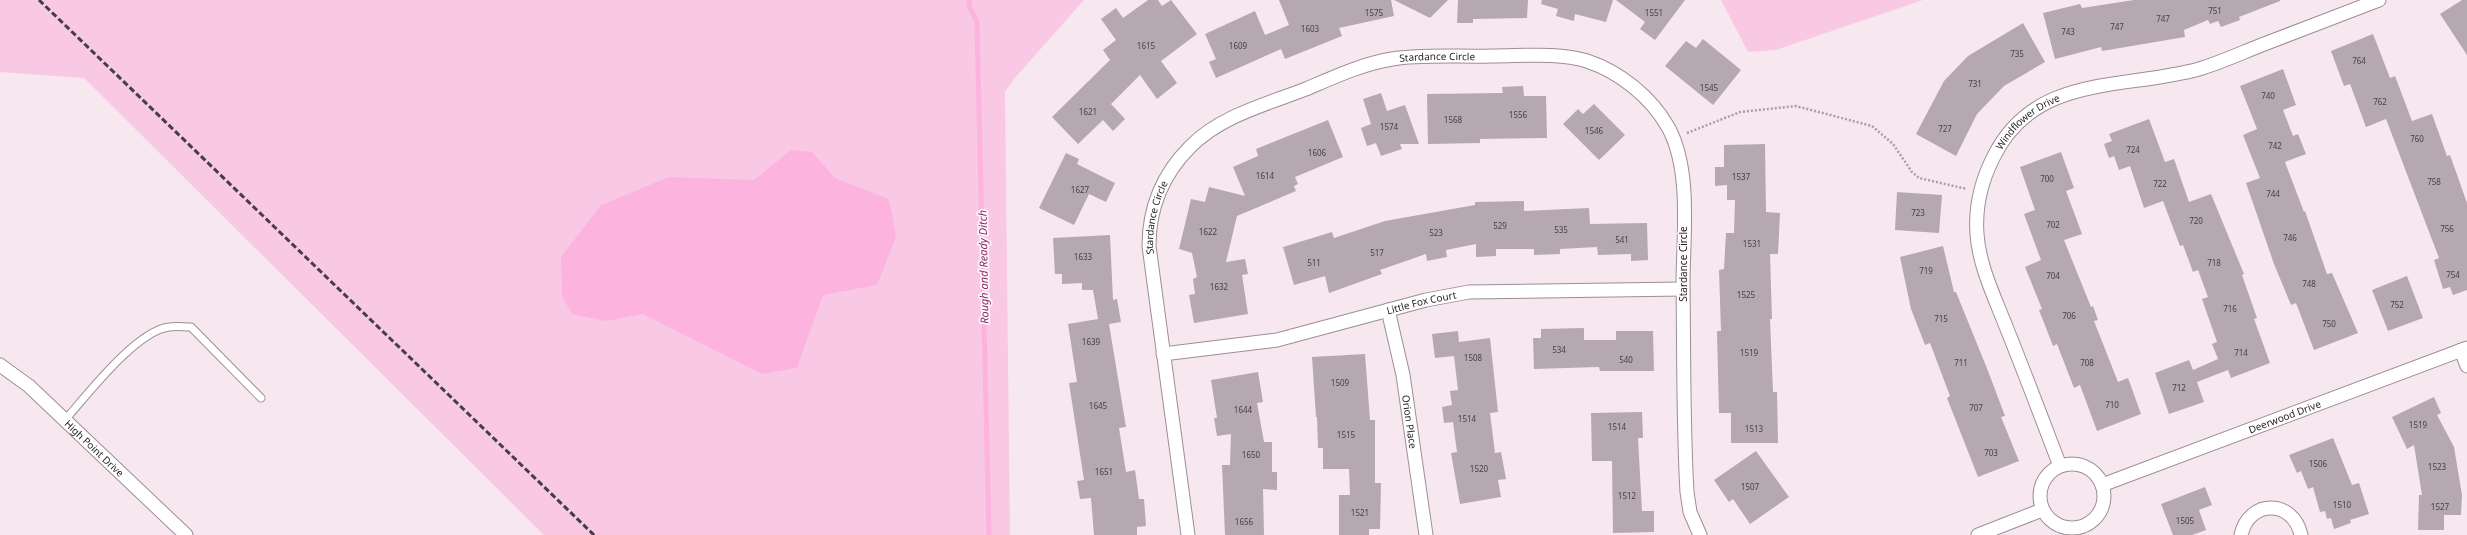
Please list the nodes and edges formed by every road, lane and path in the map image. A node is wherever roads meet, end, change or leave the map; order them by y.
1 (2379, 0) edge
2 (1674, 139) junction
3 (1980, 192) junction
4 (1683, 289) junction
5 (1388, 310) junction
6 (2464, 349) edge
7 (1163, 354) junction
8 (0, 365) edge
9 (2467, 366) edge
10 (261, 398) dead end
11 (65, 420) junction
12 (2060, 466) junction
13 (2102, 485) junction
14 (2042, 510) junction
15 (186, 535) edge
16 (1188, 535) edge
17 (1426, 535) edge
18 (1700, 535) edge
19 (1978, 535) edge
20 (2241, 535) edge
21 (2301, 535) edge

1 - 3 street, Windflower Drive
2 - 3 path
2 - 4 street, Stardance Circle
2 - 7 street, Stardance Circle
3 - 12 street, Windflower Drive
4 - 5 street, Little Fox Court
4 - 18 street, Stardance Circle
5 - 7 street, Little Fox Court
5 - 17 street, Orion Place
6 - 9 street
6 - 13 street, Deerwood Drive
7 - 16 street, Stardance Circle
8 - 11 street, High Point Drive
10 - 11 lane
11 - 15 street, High Point Drive
12 - 13 street
12 - 14 street
13 - 14 street
14 - 19 street
20 - 21 street

